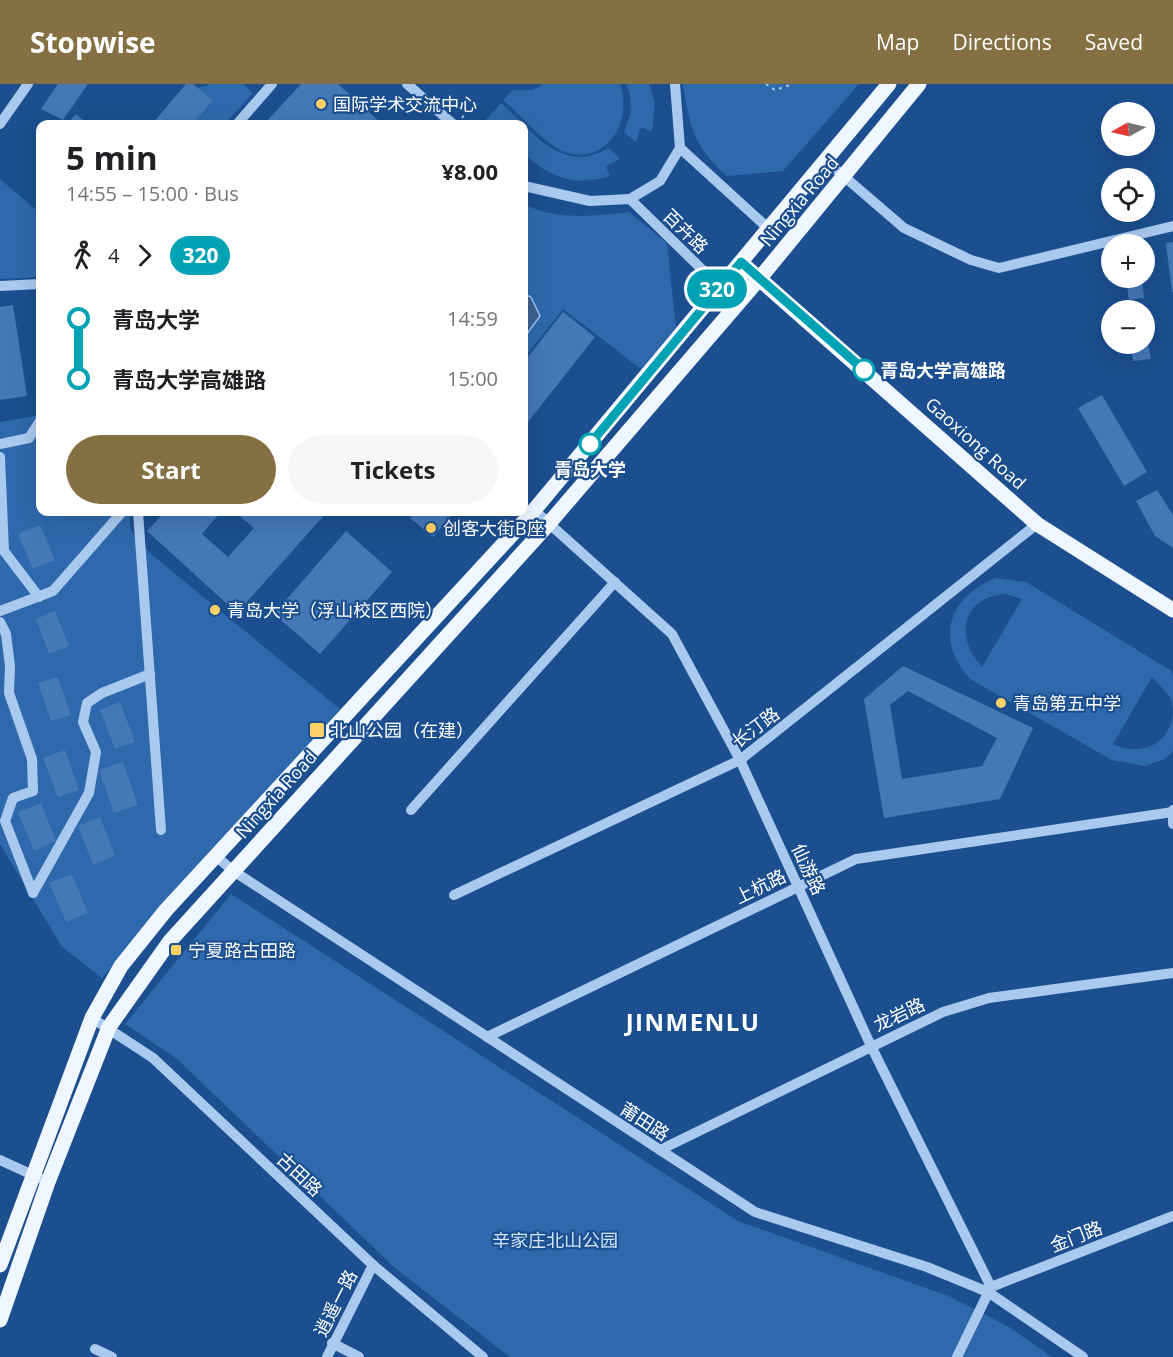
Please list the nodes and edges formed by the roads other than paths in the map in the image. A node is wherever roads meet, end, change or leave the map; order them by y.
1 (28, 84) edge
2 (272, 84) edge
3 (407, 84) edge
4 (675, 84) edge
5 (889, 84) edge
6 (919, 84) edge
7 (240, 120) edge
8 (448, 120) edge
9 (0, 124) edge
10 (680, 148) junction
11 (825, 160) junction
12 (844, 178) junction
13 (528, 187) edge
14 (630, 199) junction
15 (1173, 226) edge
16 (770, 229) junction
17 (741, 262) junction
18 (760, 278) junction
19 (0, 286) edge
20 (36, 286) edge
21 (719, 286) junction
22 (36, 427) edge
23 (0, 444) edge
24 (0, 457) edge
25 (534, 510) junction
26 (119, 516) edge
27 (138, 516) edge
28 (550, 523) junction
29 (1037, 524) junction
30 (615, 582) junction
31 (39, 597) junction
32 (1173, 610) edge
33 (0, 611) edge
34 (0, 622) edge
35 (150, 674) junction
36 (740, 760) junction
37 (411, 810) dead end
38 (1173, 811) edge
39 (1173, 824) edge
40 (161, 830) dead end
41 (217, 856) junction
42 (232, 870) junction
43 (798, 886) junction
44 (454, 895) dead end
45 (1173, 973) edge
46 (92, 1018) junction
47 (109, 1027) junction
48 (487, 1036) junction
49 (872, 1046) junction
50 (660, 1150) junction
51 (0, 1160) edge
52 (33, 1173) junction
53 (48, 1182) junction
54 (1173, 1216) edge
55 (373, 1264) junction
56 (0, 1266) edge
57 (989, 1290) junction
58 (0, 1320) edge
59 (332, 1343) junction
60 (95, 1348) dead end
61 (112, 1357) edge
62 (327, 1357) edge
63 (359, 1357) edge
64 (483, 1357) edge
65 (957, 1357) edge
66 (1083, 1357) edge

1 - 9 street
2 - 7 street
3 - 8 street
4 - 10 street
5 - 11 main road, Ningxia Road
6 - 12 main road, Ningxia Road
10 - 14 street
10 - 16 street
11 - 12 street
11 - 16 main road, Ningxia Road
12 - 15 street
12 - 18 main road, Ningxia Road
13 - 14 street
14 - 21 street, 百卉路
16 - 17 main road, Ningxia Road
17 - 18 main road, Gaoxiong Road
17 - 21 main road, Ningxia Road
18 - 28 main road, Ningxia Road
18 - 29 main road, Gaoxiong Road
19 - 20 street
21 - 25 main road, Ningxia Road
22 - 23 street
24 - 31 street
25 - 28 street, 仙游路
25 - 41 main road, Ningxia Road
26 - 31 street
27 - 35 street
28 - 30 street, 仙游路
28 - 42 main road, Ningxia Road
29 - 32 main road, Gaoxiong Road
29 - 36 street, 长汀路
30 - 36 street, 仙游路
30 - 37 street
31 - 33 street
34 - 35 street
35 - 40 street
36 - 43 street, 仙游路
36 - 44 street, 长汀路
38 - 39 street
38 - 43 street, 上杭路
41 - 42 street, 莆田路
41 - 46 main road, Ningxia Road
42 - 47 main road, Ningxia Road
42 - 48 street, 莆田路
43 - 48 street, 上杭路
43 - 49 street, 仙游路
45 - 49 street, 龙岩路
46 - 47 street, 古田路
46 - 52 main road, Ningxia Road
47 - 53 main road, Ningxia Road
47 - 55 street, 古田路
48 - 50 street, 莆田路
49 - 50 street, 龙岩路
49 - 57 street, 仙游路
50 - 57 street, 莆田路
51 - 52 street
52 - 53 street
52 - 56 main road, Ningxia Road
53 - 58 main road, Ningxia Road
54 - 57 street, 金门路
55 - 59 street, 逍遥一路
55 - 64 street, 古田路
57 - 65 street
57 - 66 street, 莆田路
59 - 62 street, 逍遥一路
59 - 63 street
60 - 61 street

